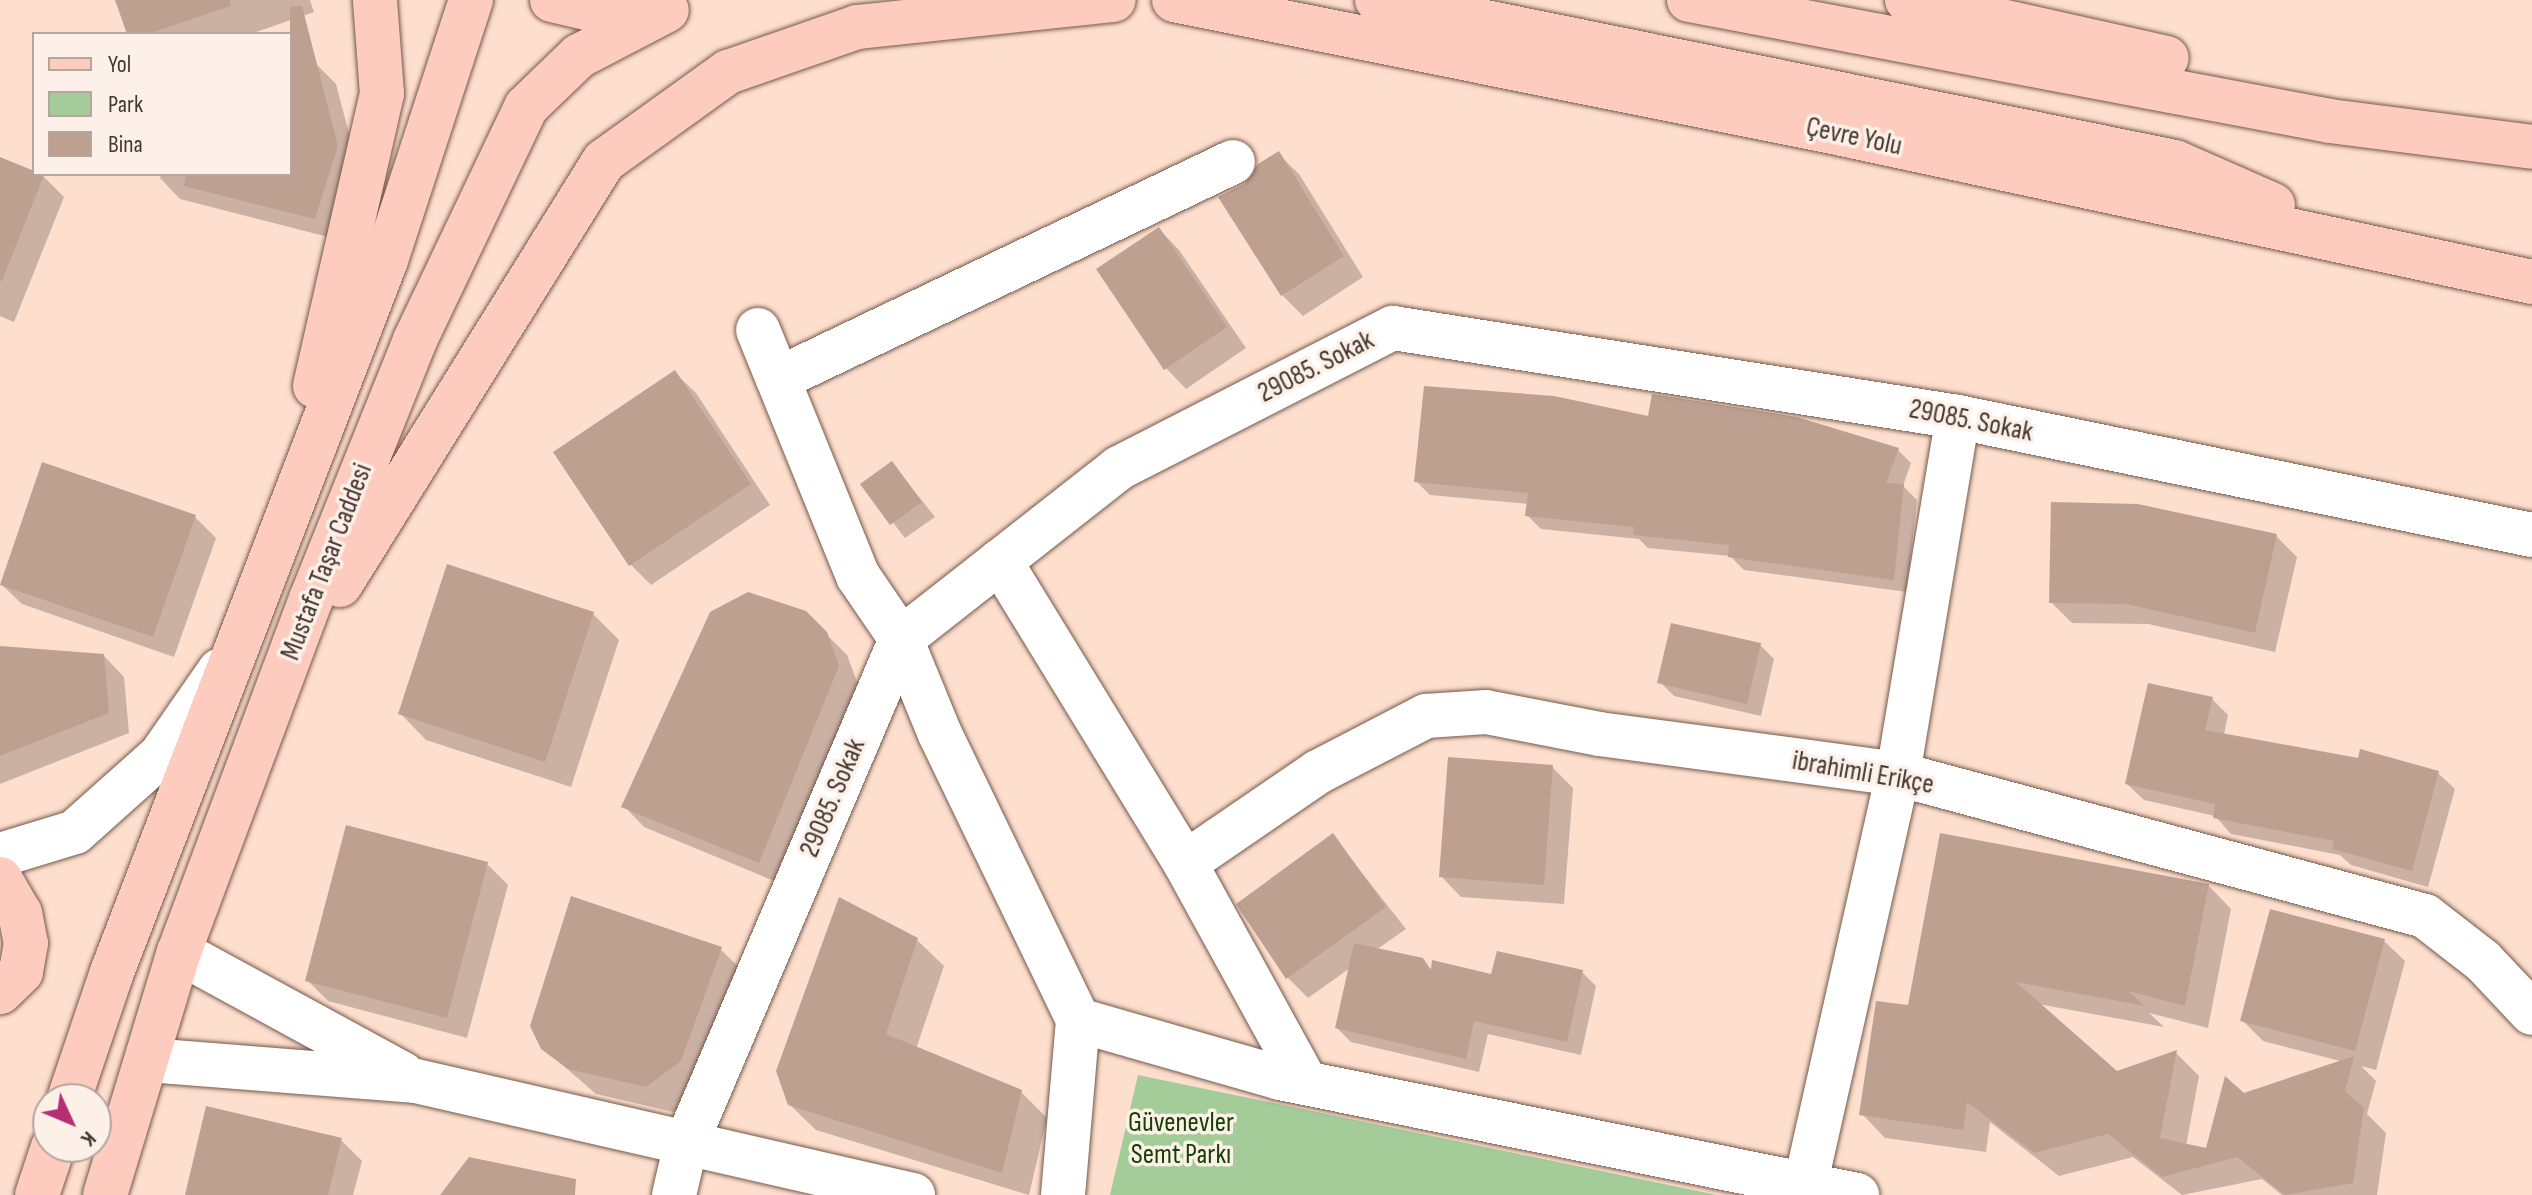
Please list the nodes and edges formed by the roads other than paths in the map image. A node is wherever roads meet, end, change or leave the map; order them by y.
1 (375, 0) edge
2 (471, 0) edge
3 (552, 0) edge
4 (1114, 0) edge
5 (1174, 0) edge
6 (1377, 0) edge
7 (1689, 0) edge
8 (1907, 0) edge
9 (678, 5) edge
10 (2532, 140) edge
11 (2532, 147) edge
12 (1233, 162) dead end
13 (2363, 243) junction
14 (2532, 282) edge
15 (758, 330) dead end
16 (778, 379) junction
17 (1958, 417) junction
18 (286, 521) junction
19 (2532, 535) edge
20 (1000, 561) junction
21 (242, 638) junction
22 (901, 639) junction
23 (275, 693) junction
24 (1898, 774) junction
25 (0, 855) edge
26 (1185, 863) junction
27 (0, 879) edge
28 (179, 952) junction
29 (0, 992) edge
30 (2532, 1013) edge
31 (1078, 1020) junction
32 (148, 1060) junction
33 (416, 1081) junction
34 (74, 1083) edge
35 (1306, 1083) junction
36 (686, 1144) junction
37 (48, 1163) edge
38 (1804, 1190) edge
39 (37, 1195) edge
40 (105, 1195) edge
41 (674, 1195) edge
42 (913, 1195) edge
43 (1063, 1195) edge
44 (1857, 1195) edge

1 - 18 main road
2 - 18 main road, Mustafa Taşar Caddesi
3 - 9 main road
4 - 23 main road
5 - 13 main road, Çevre Yolu
6 - 13 main road
7 - 11 main road
8 - 10 main road
9 - 23 main road, Mustafa Taşar Caddesi
12 - 16 street
13 - 14 main road, Çevre Yolu
15 - 16 street
16 - 22 street
17 - 19 street, 29085. Sokak
17 - 20 street, 29085. Sokak
17 - 24 street
18 - 21 main road, Mustafa Taşar Caddesi
20 - 22 street, 29085. Sokak
20 - 26 street
21 - 25 street
21 - 34 main road, Mustafa Taşar Caddesi
22 - 31 street
22 - 36 street, 29085. Sokak
23 - 28 main road, Mustafa Taşar Caddesi
24 - 26 street, ibrahimli Erikçe
24 - 30 street, ibrahimli Erikçe
24 - 38 street
26 - 35 street
27 - 29 main road
28 - 32 main road, Mustafa Taşar Caddesi
28 - 33 street
31 - 35 street
31 - 43 street
32 - 33 street
32 - 40 main road, Mustafa Taşar Caddesi
33 - 36 street
35 - 38 street
36 - 41 street, 29085. Sokak
36 - 42 street
37 - 39 main road
38 - 44 street

